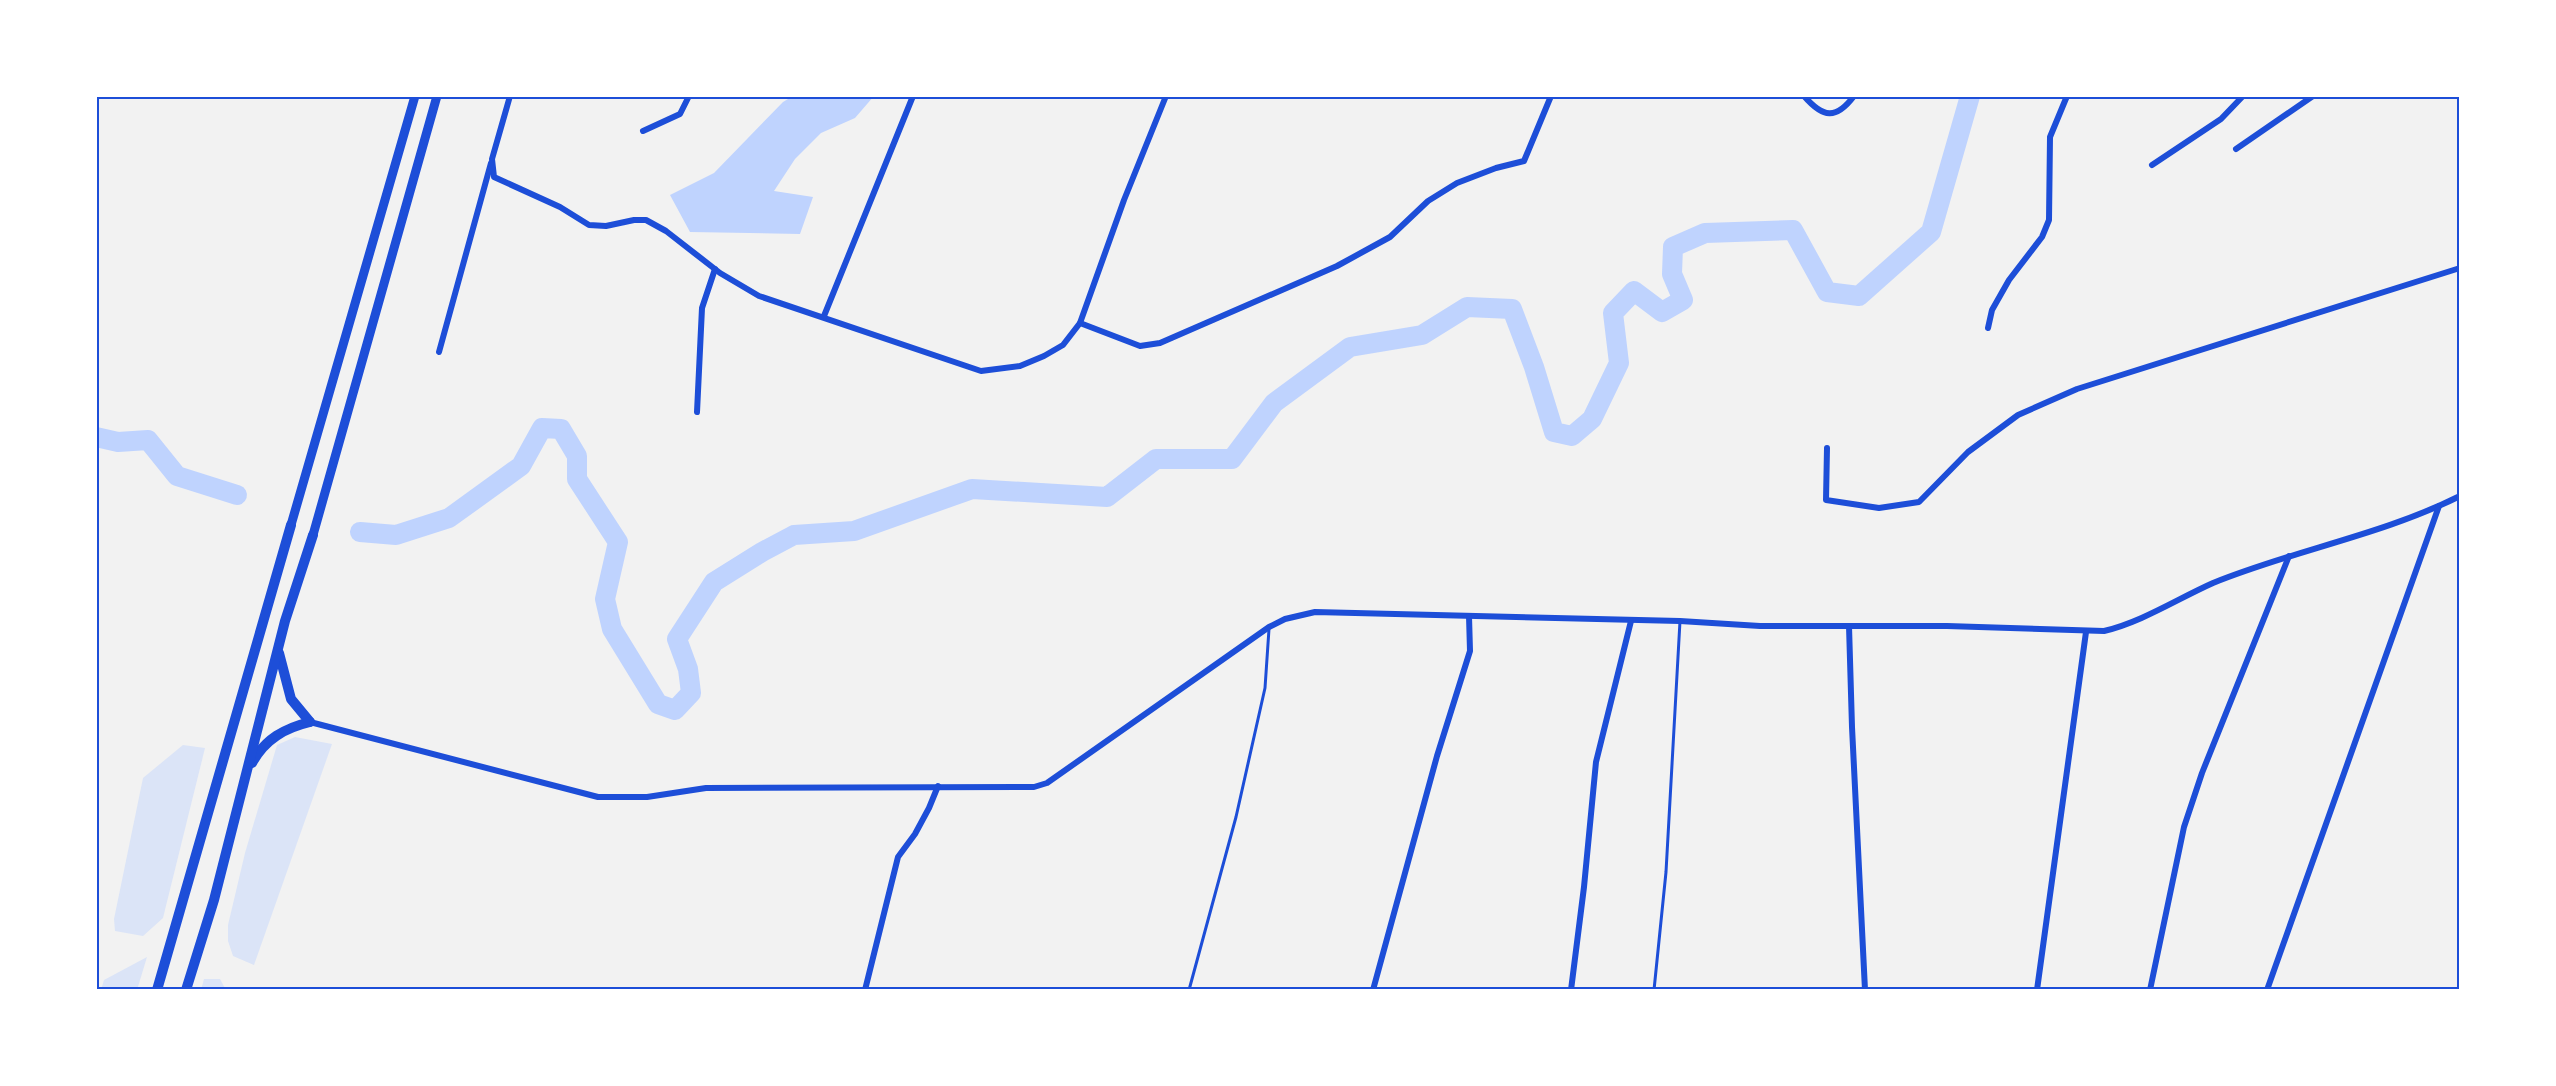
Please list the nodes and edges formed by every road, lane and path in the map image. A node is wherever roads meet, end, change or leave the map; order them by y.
1 (415, 96) edge
2 (437, 96) edge
3 (510, 96) edge
4 (689, 96) edge
5 (912, 96) edge
6 (1166, 96) edge
7 (1551, 96) edge
8 (1804, 96) edge
9 (1854, 96) edge
10 (2067, 96) edge
11 (2243, 96) edge
12 (2313, 96) edge
13 (643, 131) dead end
14 (2236, 149) dead end
15 (492, 159) junction
16 (2152, 165) dead end
17 (2460, 268) edge
18 (715, 269) junction
19 (824, 316) junction
20 (1080, 324) junction
21 (1988, 328) dead end
22 (438, 352) dead end
23 (697, 412) dead end
24 (1827, 448) dead end
25 (2460, 496) edge
26 (2439, 506) junction
27 (291, 525) joint
28 (313, 535) joint
29 (2289, 556) junction
30 (1469, 616) junction
31 (1631, 621) junction
32 (1680, 621) junction
33 (1849, 626) junction
34 (1269, 627) junction
35 (2086, 632) junction
36 (278, 648) junction
37 (310, 722) junction
38 (246, 774) junction
39 (938, 786) junction
40 (157, 990) edge
41 (186, 990) edge
42 (865, 990) edge
43 (1189, 990) edge
44 (1373, 990) edge
45 (1571, 990) edge
46 (1654, 990) edge
47 (1865, 990) edge
48 (2037, 990) edge
49 (2150, 990) edge
50 (2267, 990) edge

1 - 27 highway
2 - 28 highway
3 - 15 street
4 - 13 street
5 - 19 street
6 - 20 street
7 - 20 street
8 - 9 street
10 - 21 street
11 - 16 street
12 - 14 street
15 - 18 street
15 - 22 street
17 - 24 street
18 - 19 street
18 - 23 street
19 - 20 street
25 - 26 street
26 - 29 street
26 - 50 street
27 - 40 highway
28 - 36 highway
29 - 35 street
29 - 49 street
30 - 31 street
30 - 34 street
30 - 44 street
31 - 32 street
31 - 45 street
32 - 33 street
32 - 46 lane
33 - 35 street
33 - 47 street
34 - 39 street
34 - 43 lane
35 - 48 street
36 - 37 highway
36 - 38 highway
37 - 38 highway
37 - 39 street
38 - 41 highway
39 - 42 street

